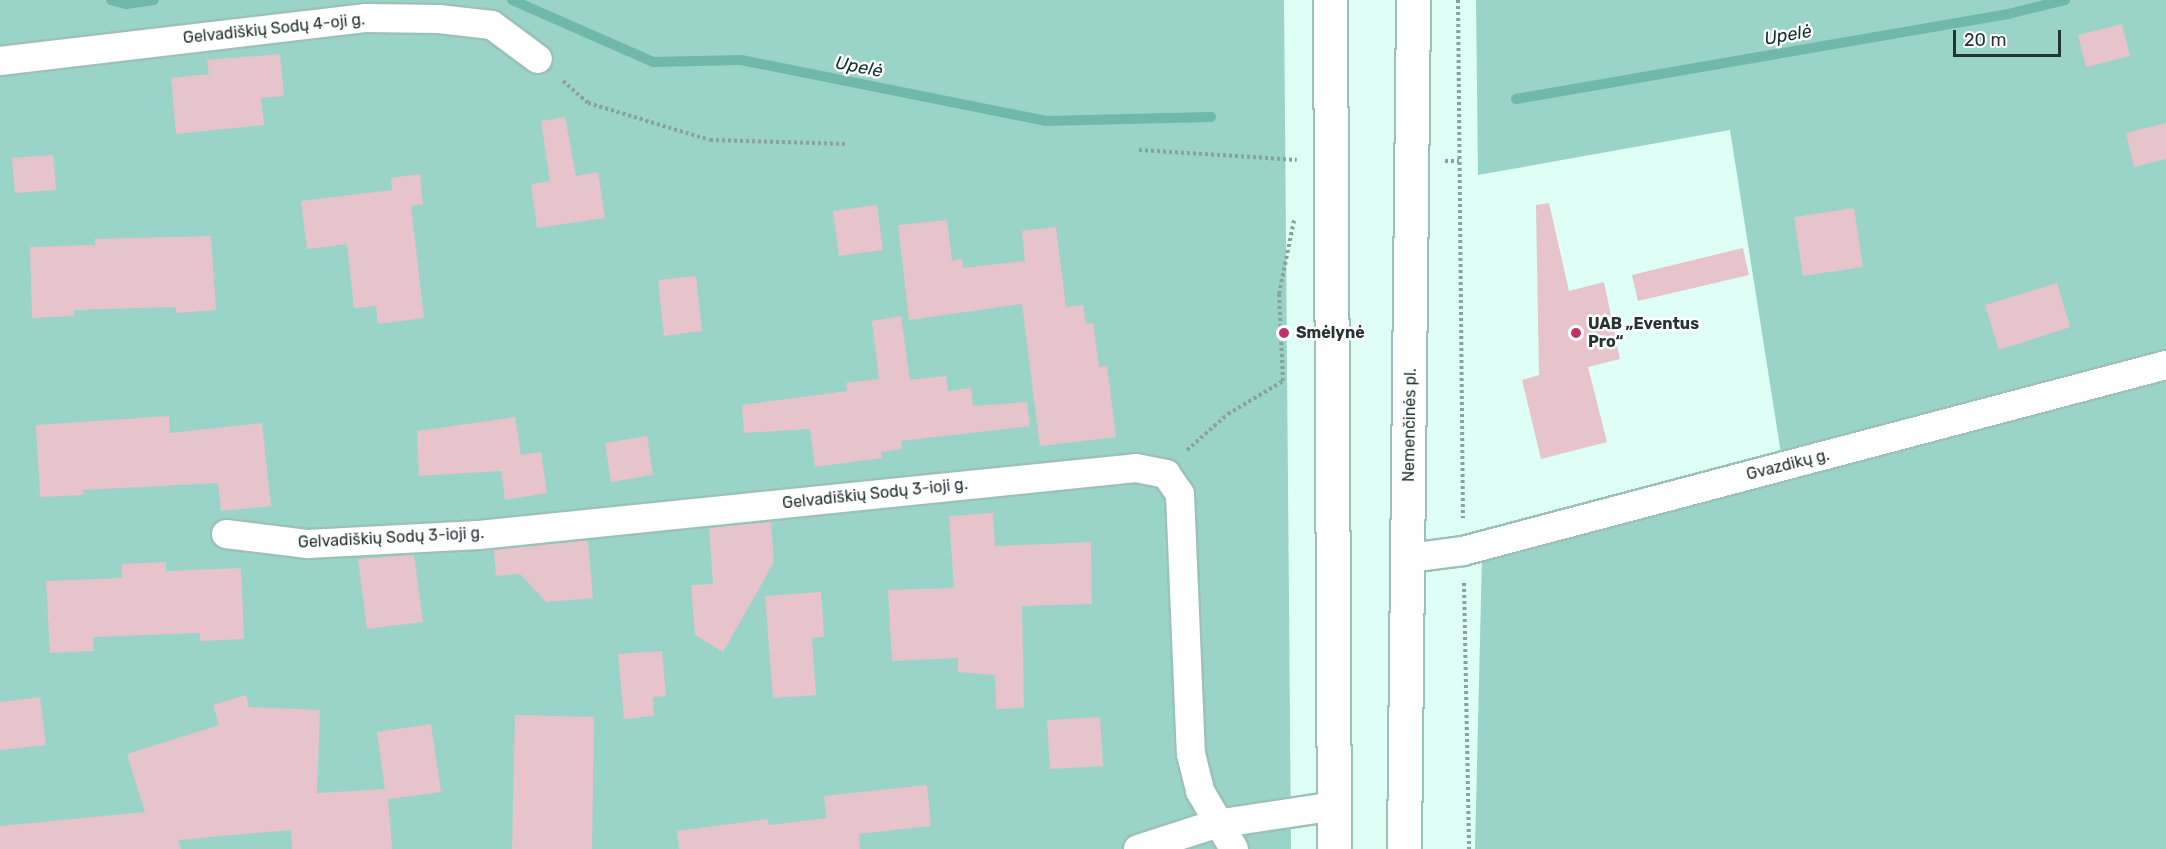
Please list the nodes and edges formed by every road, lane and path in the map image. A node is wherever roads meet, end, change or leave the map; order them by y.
1 (1330, 0) edge
2 (1413, 0) edge
3 (1458, 0) edge
4 (538, 59) joint
5 (0, 61) edge
6 (848, 144) dead end
7 (1139, 150) dead end
8 (1306, 161) dead end
9 (2166, 365) edge
10 (226, 534) dead end
11 (1463, 551) junction
12 (1408, 558) junction
13 (1335, 806) junction
14 (1216, 824) junction
15 (1138, 849) edge
16 (1234, 849) edge
17 (1334, 849) edge
18 (1404, 849) edge
19 (1469, 849) edge

1 - 13 main road
2 - 12 main road, Nemenčinės pl.
3 - 11 path
4 - 5 street, Gelvadiškių Sodų 4-oji g.
4 - 6 path
7 - 8 path
9 - 11 street, Gvazdikų g.
10 - 14 street, Gelvadiškių Sodų 3-ioji g.
11 - 12 street, Gvazdikų g.
11 - 19 path
12 - 18 main road, Nemenčinės pl.
13 - 14 street
13 - 17 main road
14 - 15 street
14 - 16 street, Gelvadiškių Sodų 3-ioji g.

